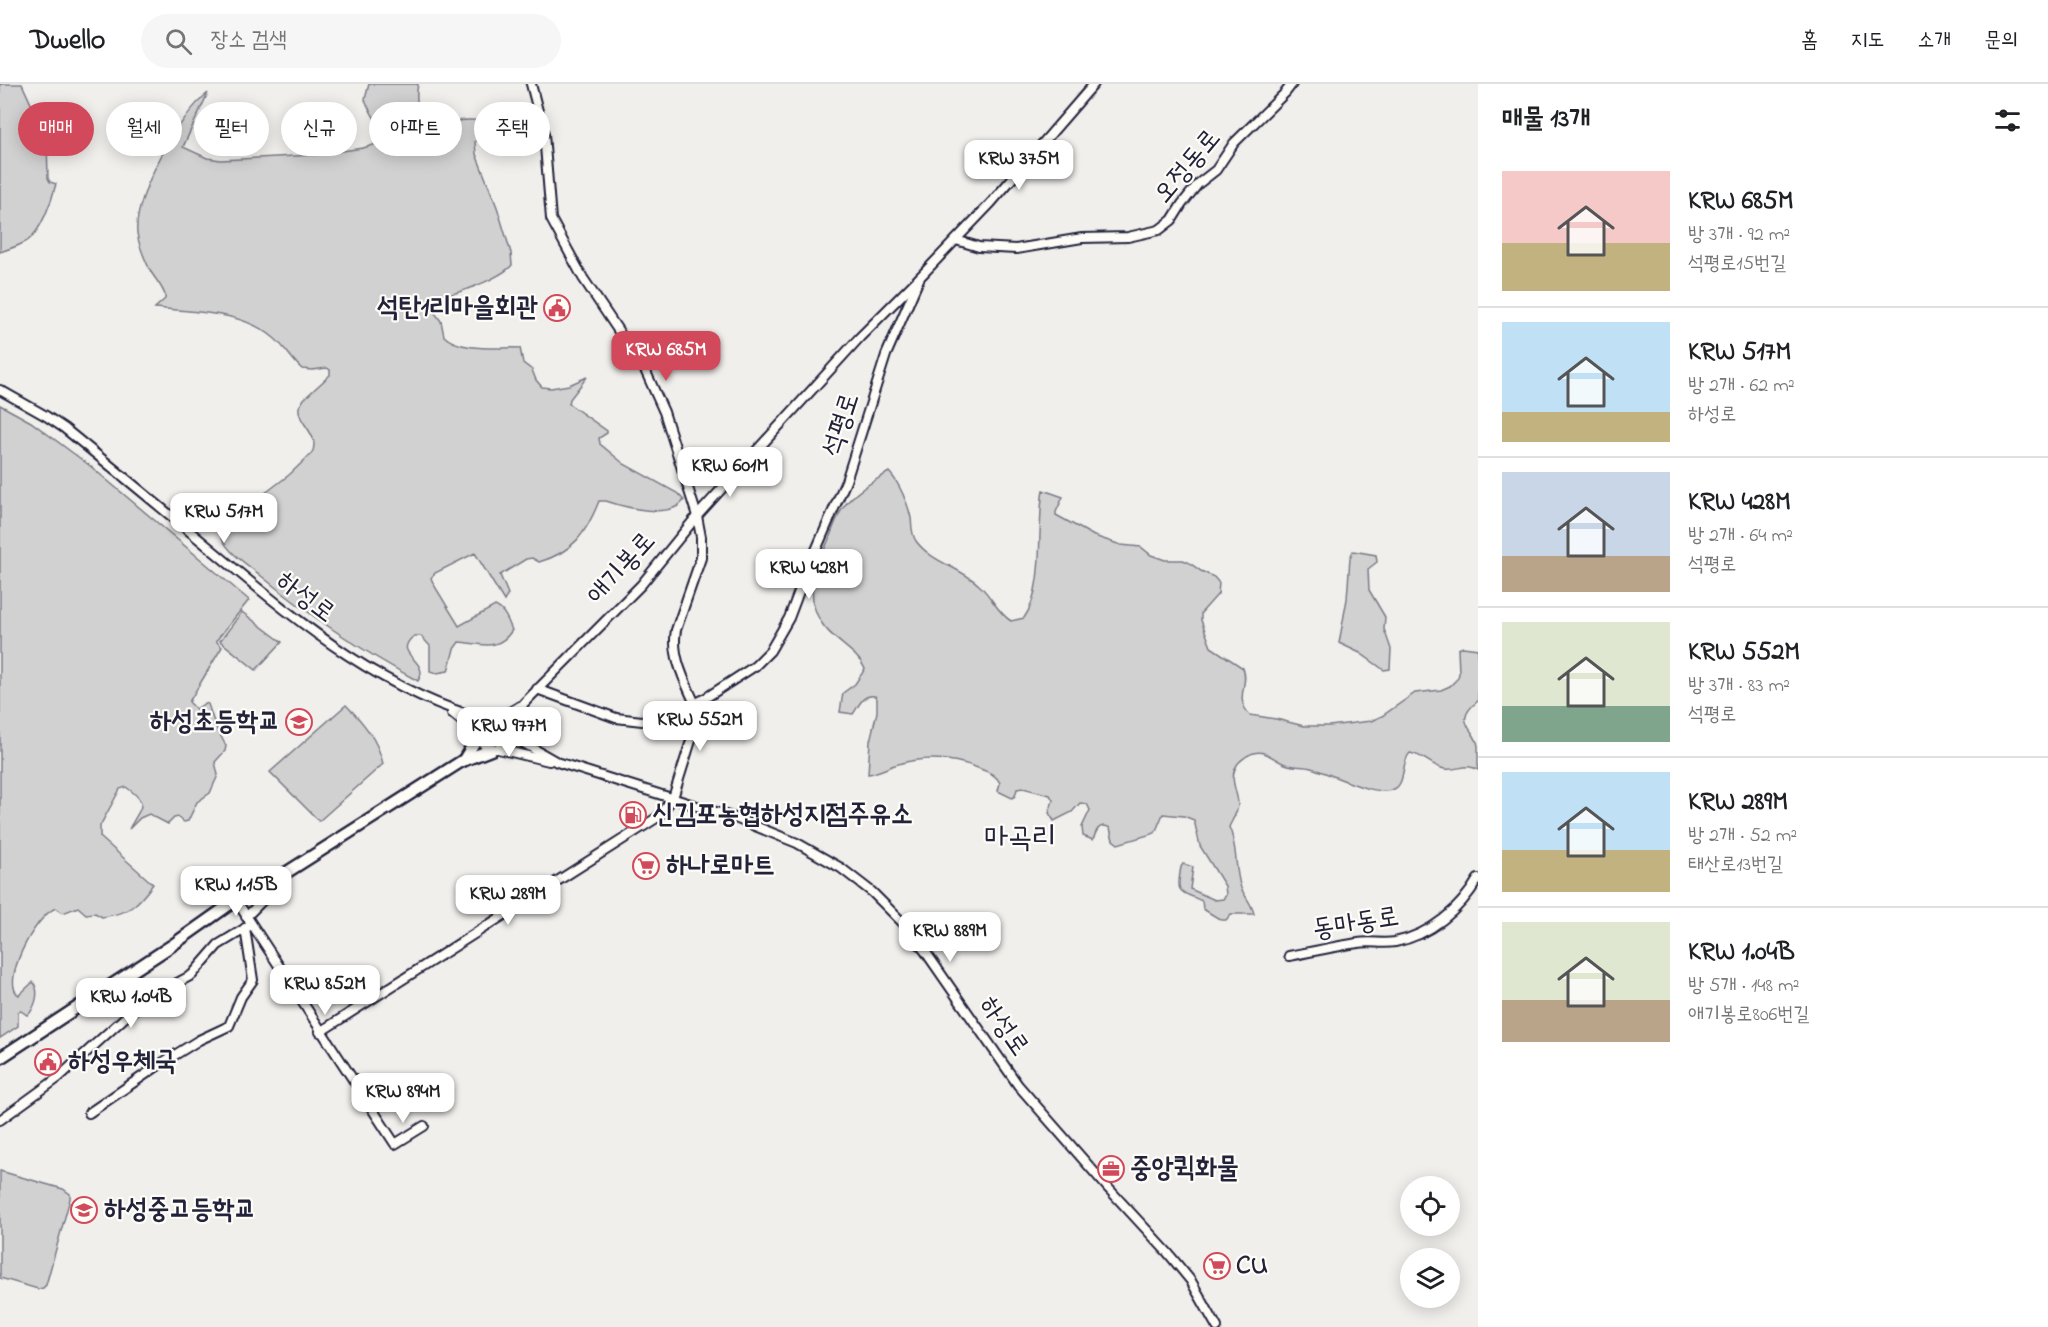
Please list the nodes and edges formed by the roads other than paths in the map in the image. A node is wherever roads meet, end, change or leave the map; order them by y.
1 (531, 84) edge
2 (1094, 84) edge
3 (1292, 84) edge
4 (956, 240) junction
5 (920, 277) junction
6 (0, 390) edge
7 (697, 516) junction
8 (537, 689) junction
9 (704, 699) junction
10 (524, 703) junction
11 (694, 704) junction
12 (446, 708) junction
13 (492, 721) junction
14 (508, 734) junction
15 (479, 735) junction
16 (495, 749) junction
17 (462, 761) junction
18 (557, 762) junction
19 (673, 798) junction
20 (1478, 879) edge
21 (272, 880) junction
22 (236, 900) junction
23 (246, 917) junction
24 (248, 927) junction
25 (1289, 956) dead end
26 (321, 1032) junction
27 (0, 1058) edge
28 (89, 1113) dead end
29 (0, 1120) edge
30 (424, 1126) dead end
31 (1217, 1327) edge

1 - 7 street
2 - 4 street, 석평로
3 - 4 street, 오정동로
4 - 5 street, 석평로
5 - 7 street, 애기봉로
5 - 9 street, 석평로
6 - 12 street, 하성로
7 - 8 street, 애기봉로
7 - 11 street
8 - 10 street, 애기봉로
8 - 11 street, 석평로
9 - 11 street, 석평로
9 - 19 street
10 - 13 street
10 - 14 street, 애기봉로
12 - 13 street, 하성로
12 - 15 street
13 - 14 street
13 - 15 street
14 - 16 street
14 - 18 street, 하성로
15 - 16 street
15 - 17 main road
16 - 17 main road
16 - 18 street
17 - 21 main road
18 - 19 street, 하성로
19 - 26 street
19 - 31 street, 하성로
20 - 25 street, 동마동로
21 - 22 main road
21 - 23 street
22 - 23 street
22 - 27 main road
23 - 24 street
24 - 26 street
24 - 28 street
24 - 29 street
26 - 30 street

